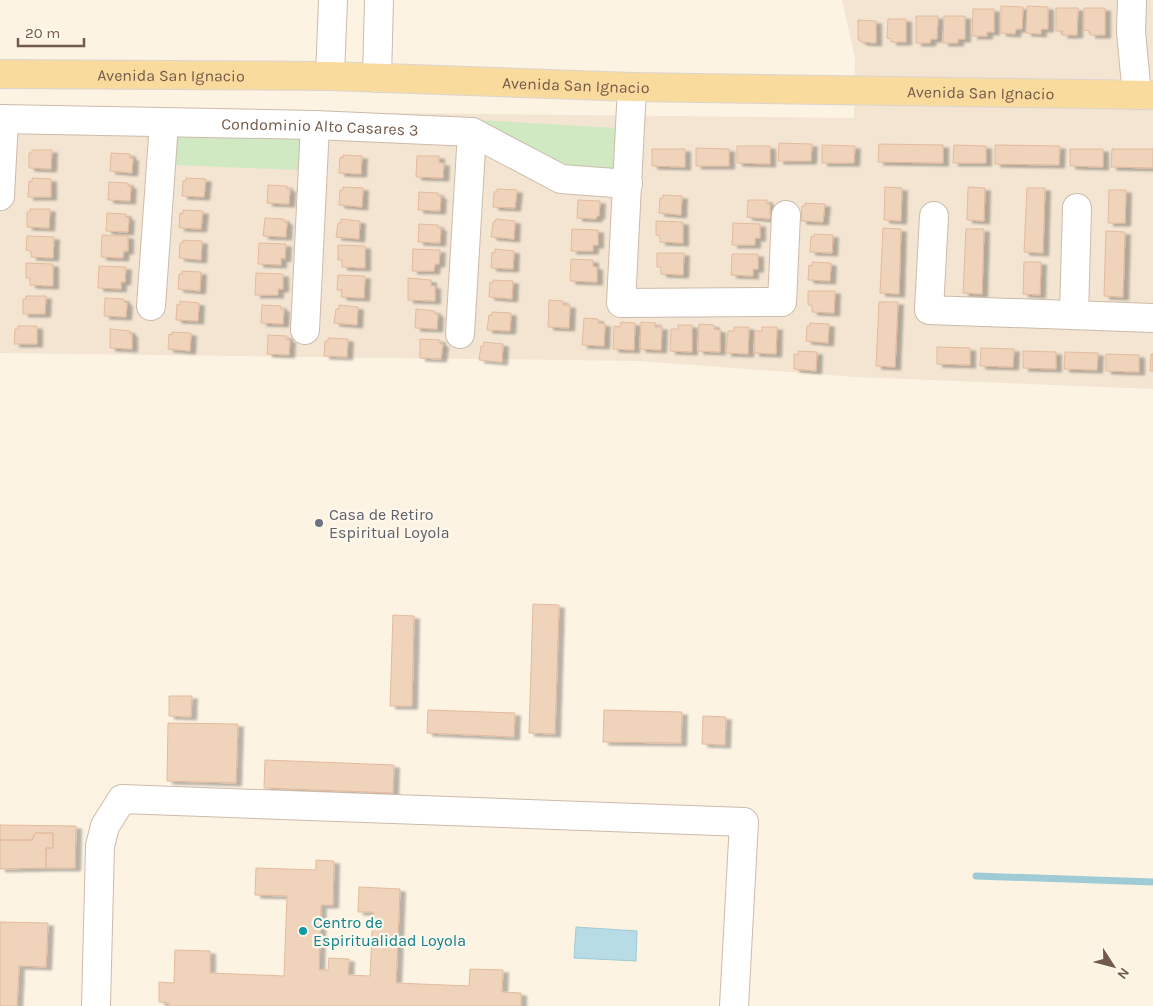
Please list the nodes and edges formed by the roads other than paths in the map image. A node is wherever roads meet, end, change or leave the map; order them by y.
1 (333, 0) edge
2 (379, 0) edge
3 (1132, 0) edge
4 (0, 74) edge
5 (330, 76) junction
6 (377, 78) junction
7 (632, 87) junction
8 (1145, 95) edge
9 (2, 119) edge
10 (164, 123) junction
11 (315, 125) junction
12 (472, 132) junction
13 (628, 184) junction
14 (0, 196) edge
15 (1077, 208) dead end
16 (786, 215) dead end
17 (934, 216) dead end
18 (151, 306) dead end
19 (1074, 316) junction
20 (1153, 318) edge
21 (305, 330) dead end
22 (460, 334) dead end
23 (96, 1006) edge
24 (734, 1006) edge

1 - 5 street
2 - 6 street
3 - 8 street
4 - 5 main road, Avenida San Ignacio
5 - 6 main road, Avenida San Ignacio
6 - 7 main road, Avenida San Ignacio
7 - 8 main road, Avenida San Ignacio
7 - 13 street
9 - 10 street, Condominio Alto Casares 3
9 - 14 street
10 - 11 street, Condominio Alto Casares 3
10 - 18 street
11 - 12 street, Condominio Alto Casares 3
11 - 21 street
12 - 13 street, Condominio Alto Casares 3
12 - 22 street
13 - 16 street
15 - 19 street
17 - 19 street
19 - 20 street
23 - 24 street

